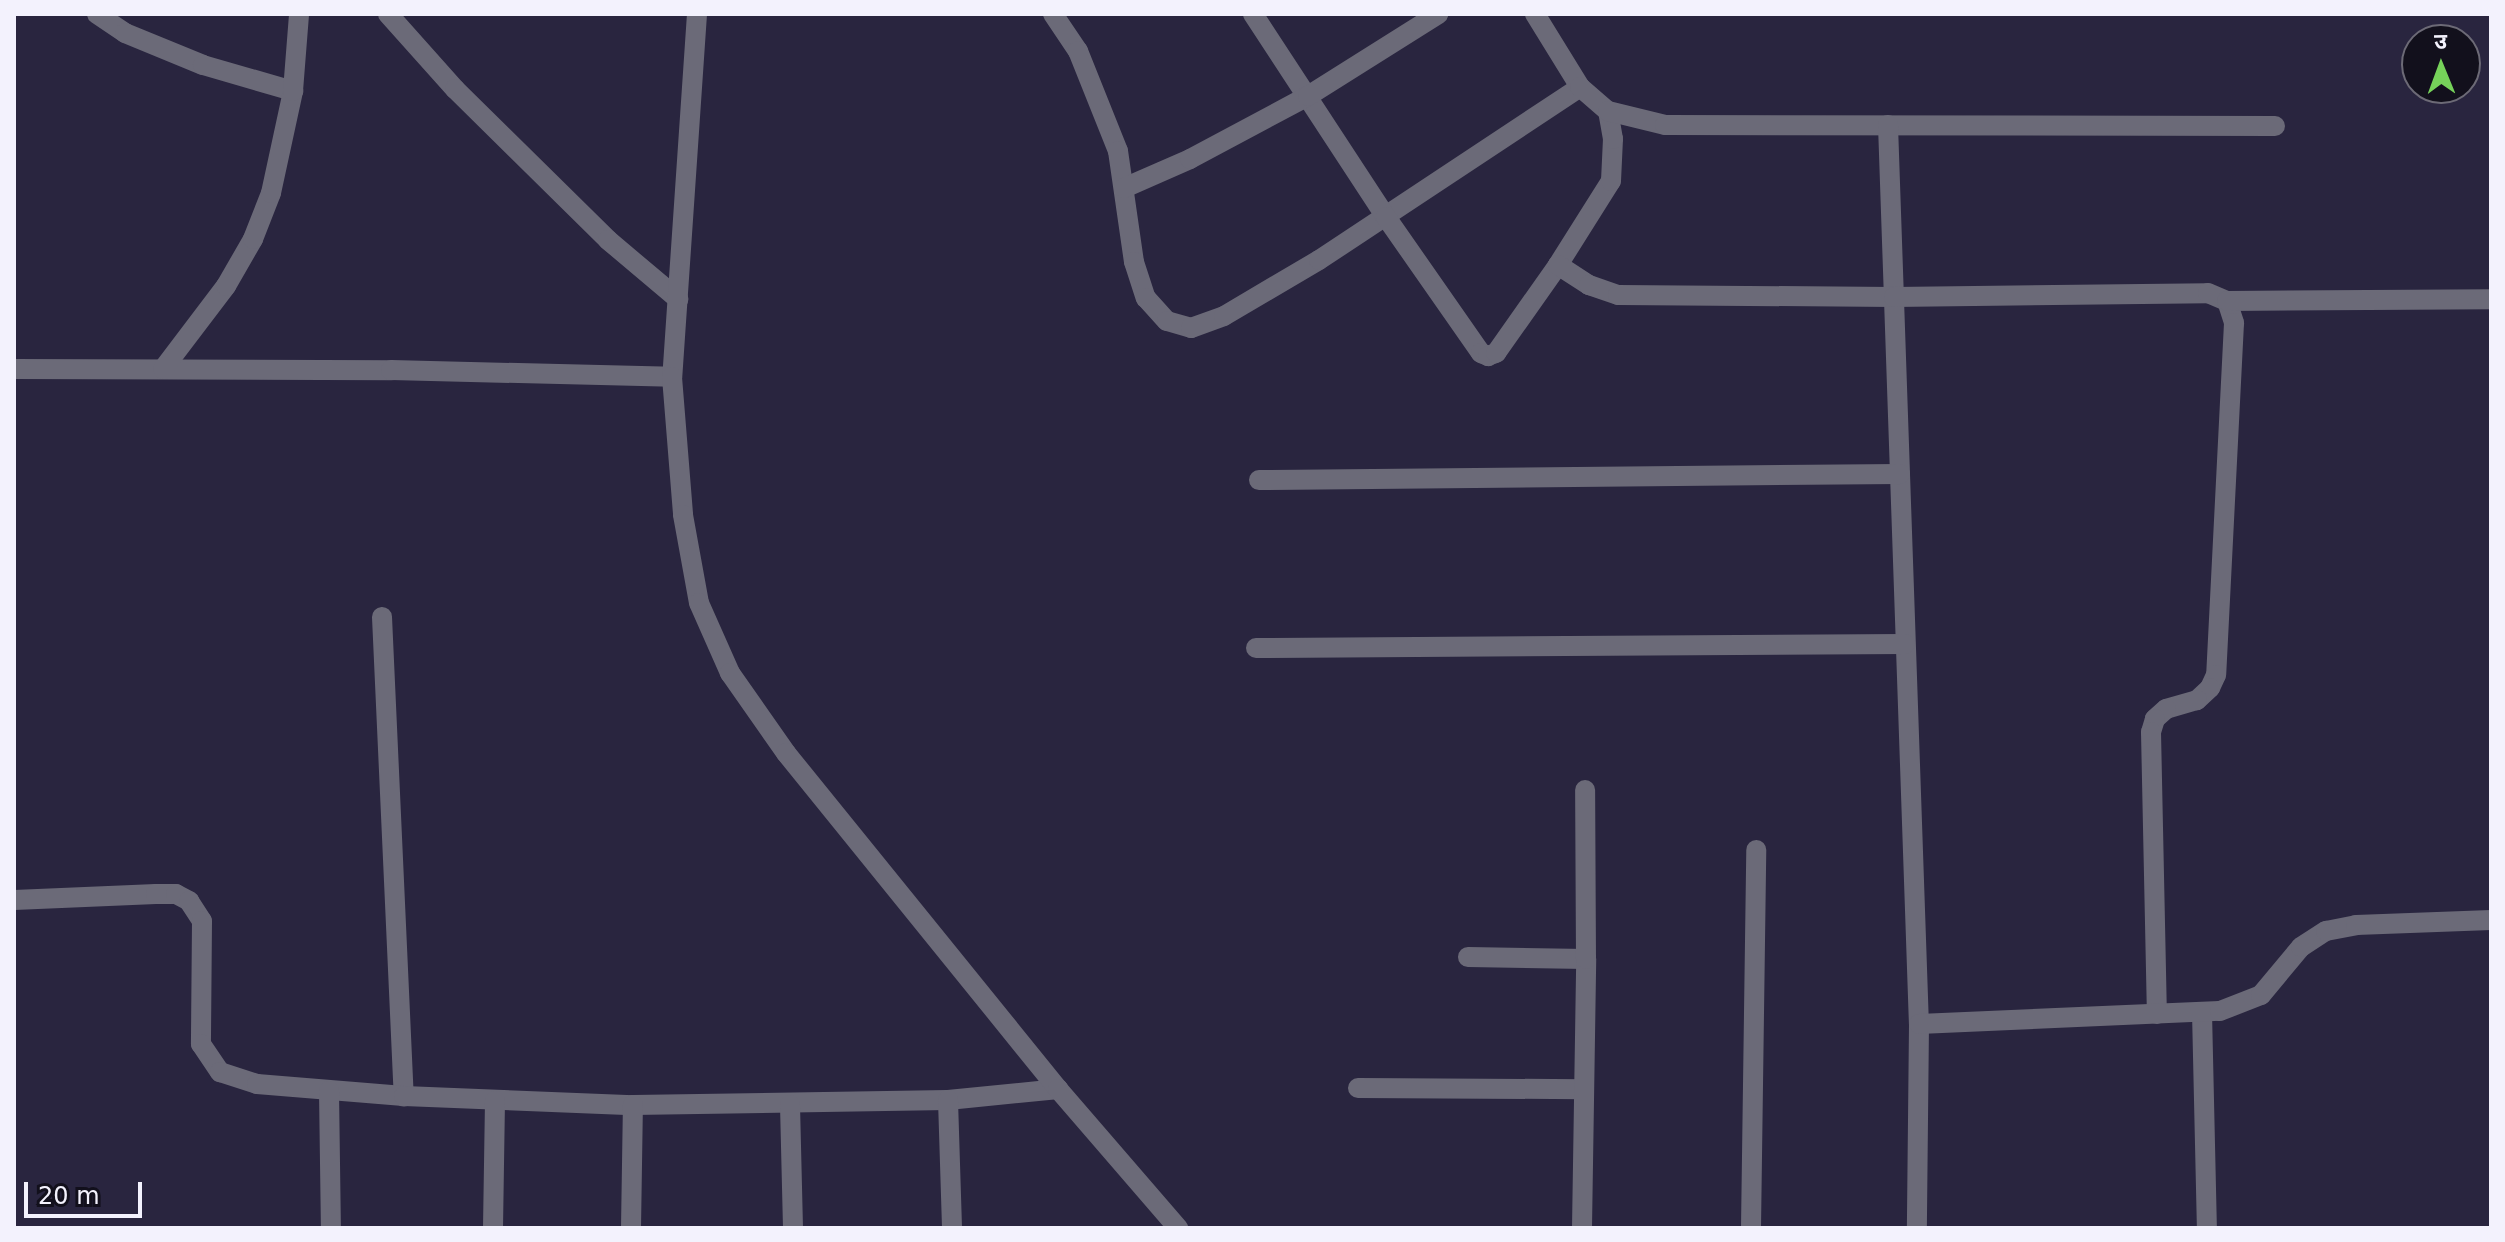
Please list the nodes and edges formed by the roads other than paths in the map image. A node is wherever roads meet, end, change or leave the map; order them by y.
1 (97, 14) edge
2 (299, 14) edge
3 (388, 14) edge
4 (697, 14) edge
5 (1053, 14) edge
6 (1253, 14) edge
7 (1438, 14) edge
8 (1535, 14) edge
9 (1580, 87) junction
10 (293, 91) junction
11 (1308, 96) junction
12 (1608, 111) junction
13 (1888, 125) junction
14 (2275, 126) dead end
15 (1124, 188) junction
16 (1386, 217) junction
17 (1558, 265) junction
18 (1894, 297) junction
19 (678, 299) junction
20 (2491, 299) edge
21 (2227, 301) junction
22 (14, 369) edge
23 (163, 369) junction
24 (672, 377) junction
25 (1900, 474) junction
26 (1259, 480) dead end
27 (382, 617) dead end
28 (1905, 644) junction
29 (1256, 648) dead end
30 (1585, 790) dead end
31 (1756, 850) dead end
32 (14, 900) edge
33 (2491, 920) edge
34 (1468, 957) dead end
35 (1586, 959) junction
36 (2202, 1012) junction
37 (2157, 1014) junction
38 (1919, 1024) junction
39 (1358, 1088) dead end
40 (1058, 1089) junction
41 (1582, 1089) junction
42 (329, 1091) junction
43 (404, 1096) junction
44 (948, 1100) junction
45 (495, 1101) junction
46 (633, 1105) junction
47 (790, 1105) junction
48 (331, 1228) edge
49 (493, 1228) edge
50 (631, 1228) edge
51 (793, 1228) edge
52 (952, 1228) edge
53 (1178, 1228) edge
54 (1582, 1228) edge
55 (1751, 1228) edge
56 (1917, 1228) edge
57 (2207, 1228) edge

1 - 10 street
2 - 10 street
3 - 19 street
4 - 19 street
5 - 15 street
6 - 11 street
7 - 11 street
8 - 9 street
9 - 12 street
9 - 16 street
10 - 23 street
11 - 15 street
11 - 16 street
12 - 13 street
12 - 17 street
13 - 14 street
13 - 18 street
15 - 16 street
16 - 17 street
17 - 18 street
18 - 21 street
18 - 25 street
19 - 24 street
20 - 21 street
21 - 37 street
22 - 23 street
23 - 24 street
24 - 40 street
25 - 26 street
25 - 28 street
27 - 43 street
28 - 29 street
28 - 38 street
30 - 35 street
31 - 55 street
32 - 42 street
33 - 36 street
34 - 35 street
35 - 41 street
36 - 37 street
36 - 57 street
37 - 38 street
38 - 56 street
39 - 41 street
40 - 44 street
40 - 53 street
41 - 54 street
42 - 43 street
42 - 48 street
43 - 45 street
44 - 47 street
44 - 52 street
45 - 46 street
45 - 49 street
46 - 47 street
46 - 50 street
47 - 51 street

